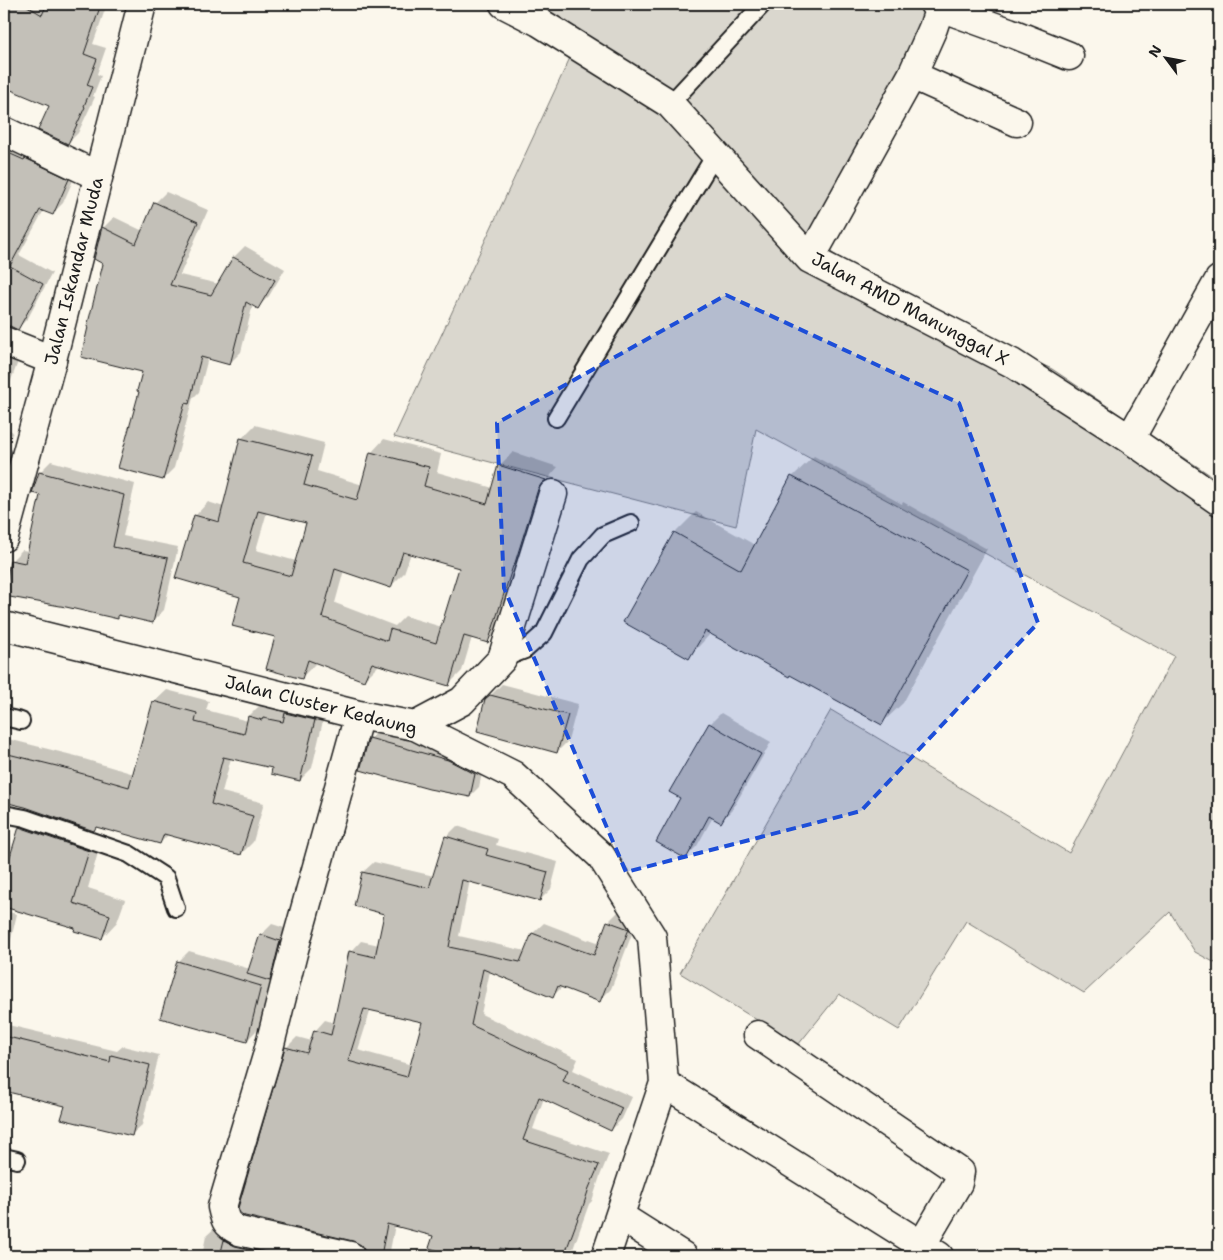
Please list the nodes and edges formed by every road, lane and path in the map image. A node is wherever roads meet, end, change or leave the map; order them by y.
1 (142, 4) edge
2 (504, 4) edge
3 (762, 5) edge
4 (937, 5) edge
5 (1069, 56) dead end
6 (912, 74) junction
7 (670, 104) junction
8 (1017, 122) dead end
9 (4, 131) edge
10 (715, 154) junction
11 (98, 176) junction
12 (810, 259) junction
13 (1219, 280) edge
14 (4, 341) edge
15 (52, 360) junction
16 (556, 418) dead end
17 (1130, 439) junction
18 (553, 494) dead end
19 (1219, 501) edge
20 (631, 522) dead end
21 (4, 537) edge
22 (4, 626) edge
23 (502, 659) junction
24 (359, 715) junction
25 (4, 717) edge
26 (22, 721) dead end
27 (415, 726) junction
28 (4, 814) edge
29 (176, 908) dead end
30 (758, 1035) dead end
31 (664, 1083) junction
32 (620, 1216) junction
33 (930, 1251) edge
34 (350, 1256) edge
35 (606, 1256) edge
36 (683, 1256) edge

1 - 11 street, Jalan Iskandar Muda
2 - 7 street, Jalan AMD Manunggal X
3 - 7 lane
4 - 5 street
4 - 6 street
6 - 8 street
6 - 12 street
7 - 10 street, Jalan AMD Manunggal X
9 - 11 street
10 - 12 street, Jalan AMD Manunggal X
10 - 16 lane
11 - 15 street, Jalan Iskandar Muda
12 - 17 street, Jalan AMD Manunggal X
13 - 17 street
14 - 15 street
15 - 21 street, Jalan Iskandar Muda
17 - 19 street, Jalan AMD Manunggal X
18 - 23 street
20 - 23 lane
22 - 24 street, Jalan Cluster Kedaung
23 - 27 street
24 - 27 street, Jalan Cluster Kedaung
24 - 34 street
25 - 26 lane
27 - 31 street, Jalan Cluster Kedaung
28 - 29 lane
30 - 33 street
31 - 32 street
31 - 33 street
32 - 35 street
32 - 36 street

